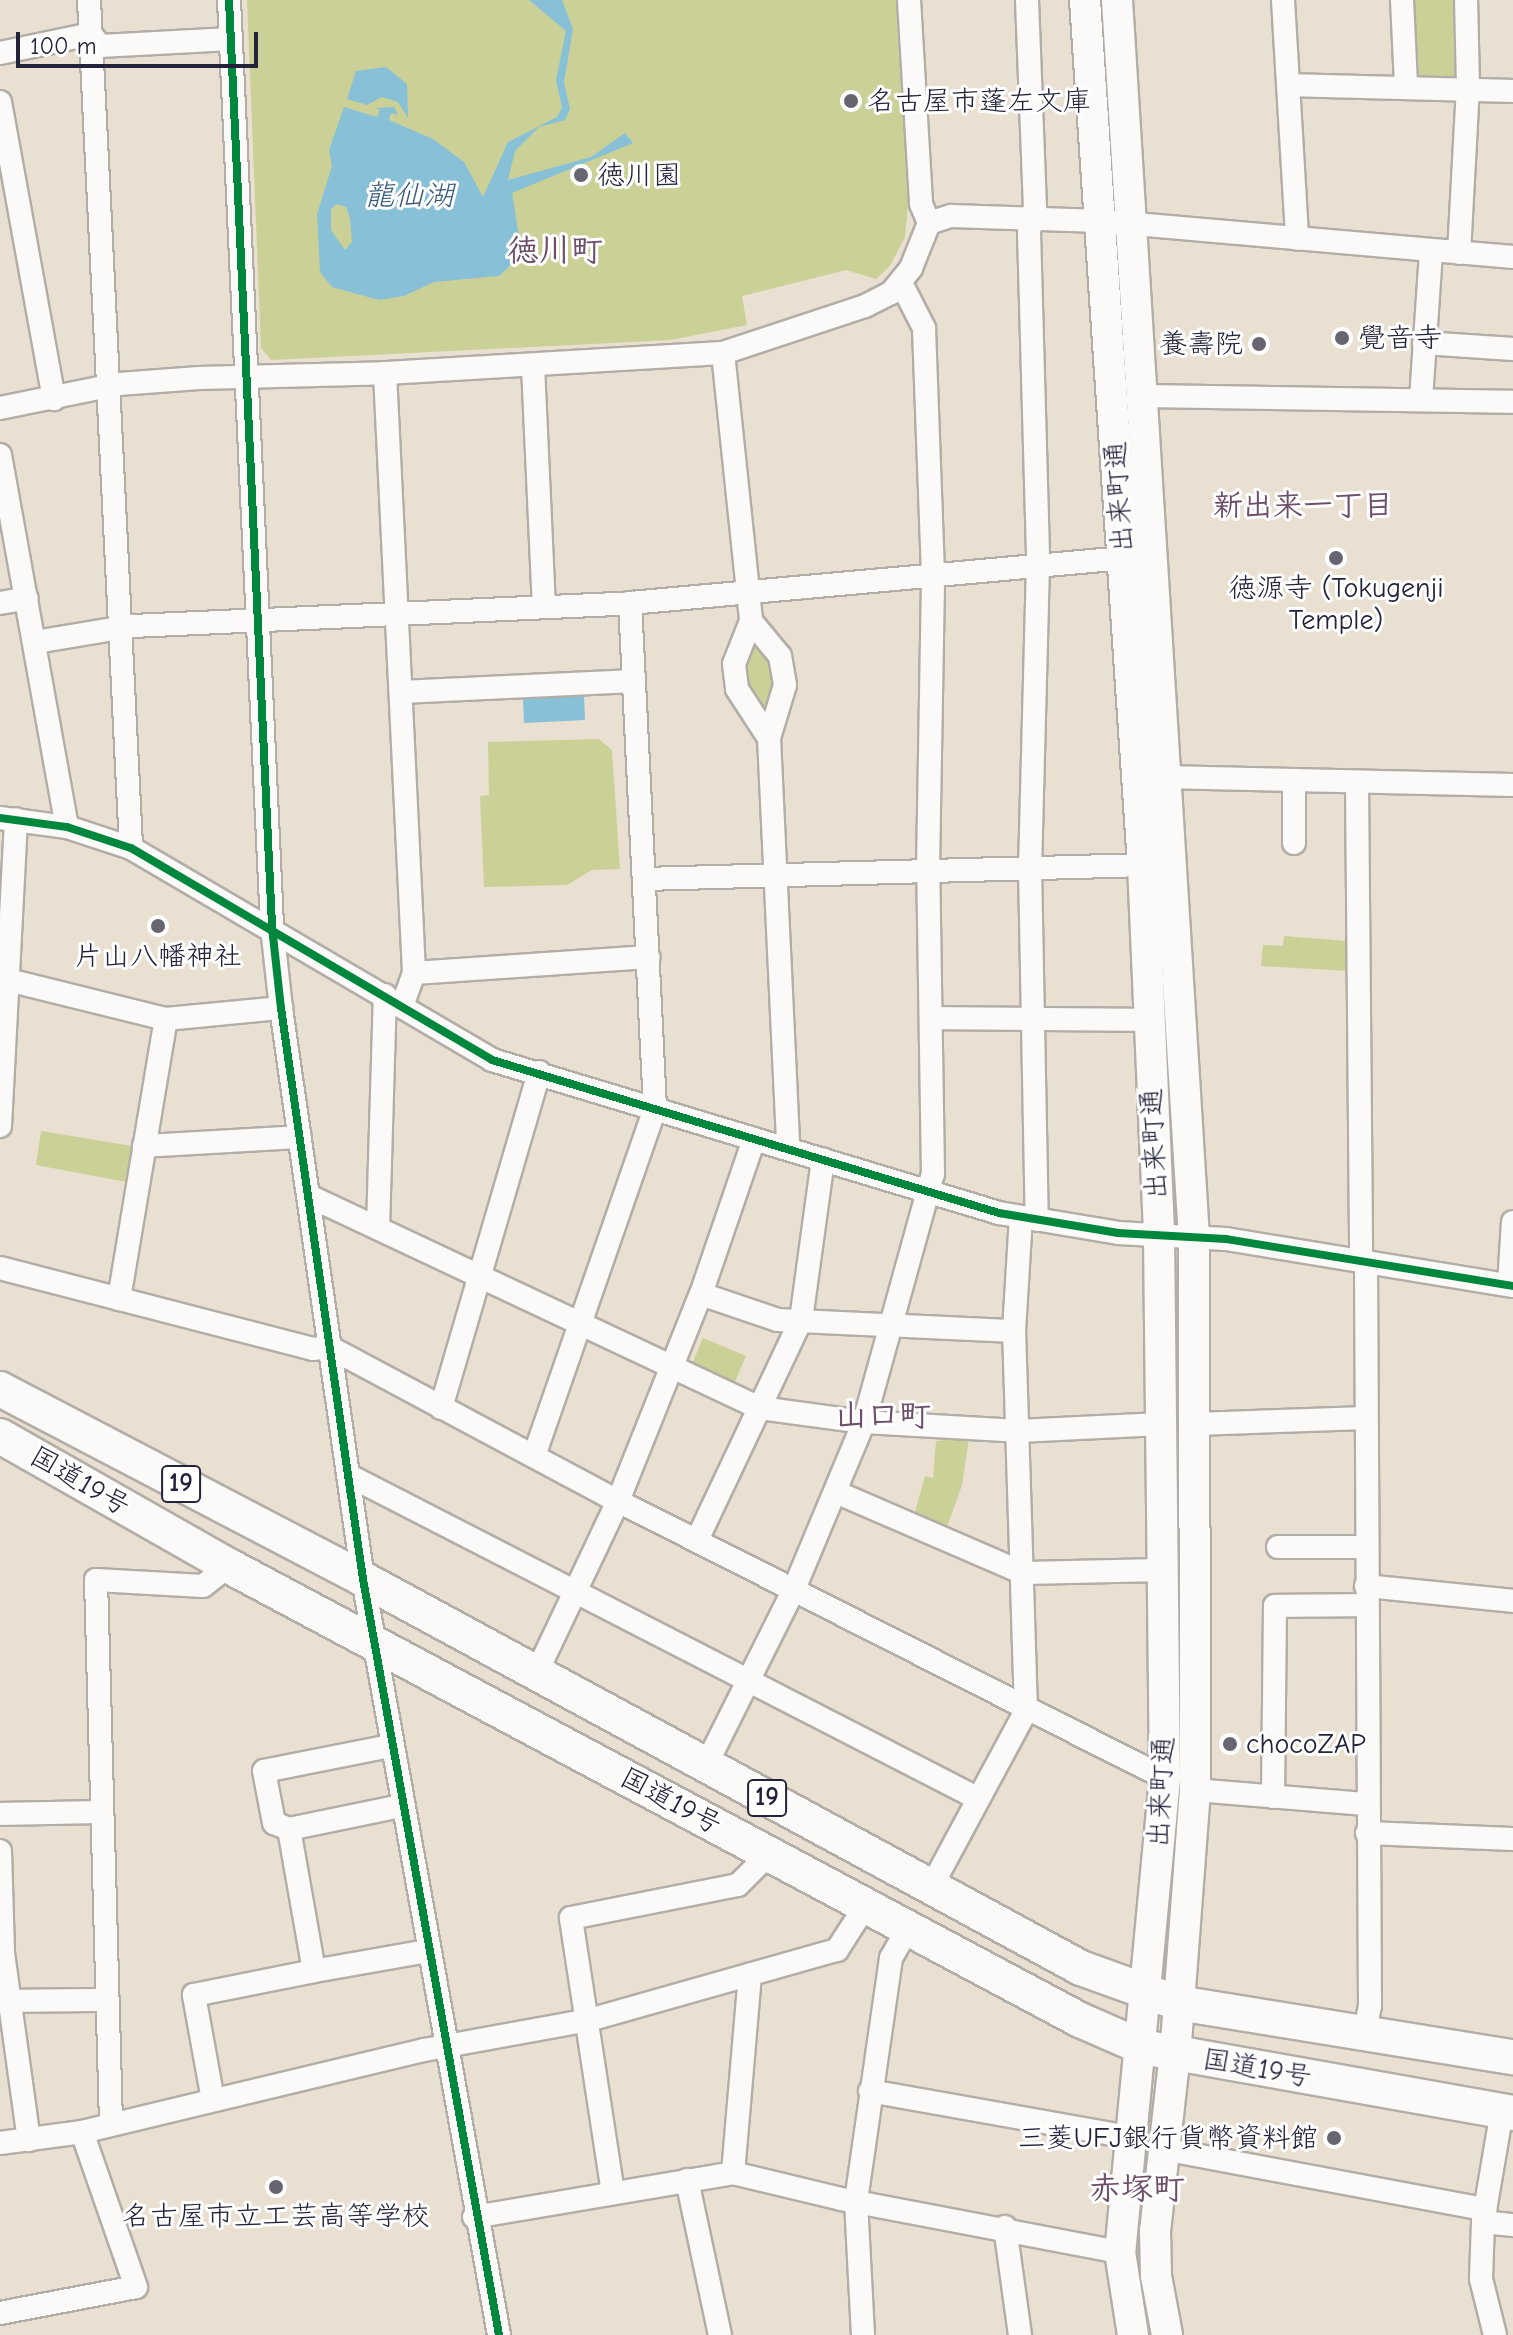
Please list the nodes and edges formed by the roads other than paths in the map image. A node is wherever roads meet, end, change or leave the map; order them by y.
1 (89, 0) edge
2 (229, 0) edge
3 (909, 0) edge
4 (1027, 0) edge
5 (1085, 0) edge
6 (1117, 0) edge
7 (1283, 0) edge
8 (1402, 0) edge
9 (1466, 0) edge
10 (91, 34) junction
11 (231, 39) junction
12 (0, 53) edge
13 (1288, 85) junction
14 (1406, 86) junction
15 (1468, 86) junction
16 (1513, 91) edge
17 (0, 102) edge
18 (5, 161) edge
19 (1031, 219) junction
20 (1101, 221) junction
21 (929, 223) junction
22 (1131, 227) junction
23 (1297, 239) junction
24 (1431, 251) junction
25 (1459, 253) junction
26 (1513, 257) edge
27 (901, 283) junction
28 (1424, 343) junction
29 (1513, 349) edge
30 (723, 353) junction
31 (533, 366) junction
32 (385, 373) junction
33 (246, 378) junction
34 (107, 387) junction
35 (1141, 396) junction
36 (54, 399) junction
37 (1421, 399) junction
38 (1513, 402) edge
39 (0, 408) edge
40 (0, 455) edge
41 (1123, 558) junction
42 (1038, 564) junction
43 (933, 574) junction
44 (748, 595) junction
45 (27, 598) junction
46 (0, 603) edge
47 (630, 603) junction
48 (544, 607) junction
49 (396, 613) junction
50 (257, 620) junction
51 (751, 621) junction
52 (120, 628) junction
53 (35, 642) junction
54 (634, 681) junction
55 (401, 692) junction
56 (769, 738) junction
57 (1163, 777) junction
58 (1294, 780) junction
59 (1357, 782) junction
60 (1513, 785) edge
61 (8, 818) edge
62 (67, 827) junction
63 (1294, 843) dead end
64 (131, 848) junction
65 (1143, 865) junction
66 (1030, 867) junction
67 (928, 868) junction
68 (774, 877) junction
69 (644, 879) junction
70 (272, 927) junction
71 (648, 957) junction
72 (414, 973) junction
73 (4, 978) edge
74 (393, 1000) junction
75 (281, 1008) junction
76 (933, 1018) junction
77 (166, 1019) junction
78 (1035, 1020) junction
79 (1149, 1020) junction
80 (539, 1072) junction
81 (1, 1094) edge
82 (655, 1108) junction
83 (0, 1126) edge
84 (300, 1137) junction
85 (754, 1139) junction
86 (144, 1146) junction
87 (788, 1148) junction
88 (823, 1159) junction
89 (928, 1191) junction
90 (309, 1196) junction
91 (1029, 1219) junction
92 (1513, 1222) edge
93 (378, 1228) junction
94 (1159, 1235) junction
95 (1194, 1237) junction
96 (1364, 1260) junction
97 (0, 1268) edge
98 (479, 1278) junction
99 (1511, 1286) edge
100 (701, 1294) junction
101 (119, 1299) junction
102 (801, 1320) junction
103 (891, 1324) junction
104 (581, 1326) junction
105 (1014, 1331) junction
106 (329, 1347) junction
107 (669, 1368) junction
108 (0, 1389) edge
109 (441, 1408) junction
110 (760, 1408) junction
111 (1366, 1418) junction
112 (864, 1422) junction
113 (1161, 1424) junction
114 (1195, 1424) junction
115 (1018, 1431) junction
116 (0, 1436) edge
117 (534, 1456) junction
118 (348, 1475) junction
119 (836, 1492) junction
120 (618, 1501) junction
121 (697, 1540) junction
122 (1278, 1547) dead end
123 (1366, 1547) junction
124 (229, 1566) junction
125 (1162, 1570) junction
126 (1023, 1573) junction
127 (363, 1579) junction
128 (794, 1589) junction
129 (577, 1591) junction
130 (1366, 1595) junction
131 (1513, 1601) edge
132 (374, 1643) junction
133 (535, 1676) junction
134 (750, 1679) junction
135 (1026, 1711) junction
136 (390, 1746) junction
137 (706, 1765) junction
138 (1165, 1778) junction
139 (1195, 1790) junction
140 (1273, 1797) junction
141 (977, 1798) junction
142 (1366, 1804) junction
143 (401, 1806) junction
144 (102, 1812) junction
145 (0, 1814) edge
146 (289, 1829) junction
147 (1367, 1833) junction
148 (1513, 1839) edge
149 (0, 1851) edge
150 (770, 1853) junction
151 (930, 1889) junction
152 (866, 1905) junction
153 (908, 1928) junction
154 (427, 1951) junction
155 (2, 1953) edge
156 (314, 1971) junction
157 (750, 1975) junction
158 (1162, 1998) junction
159 (107, 2000) junction
160 (10, 2001) junction
161 (589, 2020) junction
162 (1365, 2031) junction
163 (1142, 2047) junction
164 (443, 2048) junction
165 (1175, 2053) junction
166 (1513, 2057) edge
167 (870, 2091) junction
168 (213, 2100) junction
169 (1507, 2112) edge
170 (111, 2124) junction
171 (82, 2132) junction
172 (1134, 2138) junction
173 (29, 2140) junction
174 (0, 2143) edge
175 (1163, 2149) junction
176 (733, 2173) junction
177 (687, 2180) junction
178 (613, 2193) junction
179 (856, 2201) junction
180 (1484, 2215) junction
181 (474, 2217) junction
182 (1513, 2225) edge
183 (1005, 2227) junction
184 (1120, 2252) junction
185 (0, 2313) edge
186 (499, 2335) edge
187 (720, 2335) edge
188 (863, 2335) edge
189 (1020, 2335) edge
190 (1133, 2335) edge
191 (1167, 2335) edge
192 (1495, 2335) edge

1 - 10 street
2 - 11 street
3 - 21 street
4 - 19 street
5 - 20 main road, 出来町通
6 - 22 main road, 出来町通
7 - 13 street
8 - 14 street
9 - 15 street
10 - 11 street
10 - 12 street
10 - 34 street
11 - 33 street
13 - 14 street
13 - 23 street
14 - 15 street
15 - 16 street
15 - 25 street
17 - 18 street
18 - 36 street
19 - 20 street
19 - 21 street
19 - 42 street
20 - 22 street
20 - 41 main road, 出来町通
21 - 27 street
22 - 23 street
22 - 35 main road, 出来町通
23 - 24 street
24 - 25 street
24 - 28 street
25 - 26 street
27 - 30 street
27 - 43 street
28 - 29 street
28 - 37 street
30 - 31 street
30 - 44 street
31 - 32 street
31 - 48 street
32 - 33 street
32 - 49 street
33 - 34 street
33 - 50 street
34 - 36 street
34 - 52 street
35 - 37 street
35 - 57 main road, 出来町通
36 - 39 street
37 - 38 street
40 - 45 street
41 - 42 street
41 - 65 main road, 出来町通
42 - 43 street
42 - 66 street
43 - 44 street
43 - 67 street
44 - 47 street
44 - 51 street
45 - 46 street
45 - 53 street
47 - 48 street
47 - 54 street
48 - 49 street
49 - 50 street
49 - 55 street
50 - 52 street
50 - 70 street
51 - 56 street
51 - 56 street
52 - 53 street
52 - 64 street
53 - 62 street
54 - 55 street
54 - 69 street
55 - 72 street
56 - 68 street
57 - 58 street
57 - 95 main road, 出来町通
58 - 59 street
58 - 63 street
59 - 60 street
59 - 96 street
61 - 62 street
61 - 73 street
62 - 64 street
64 - 70 street
65 - 66 street
65 - 79 main road, 出来町通
66 - 67 street
66 - 78 street
67 - 68 street
67 - 76 street
68 - 69 street
68 - 87 street
69 - 71 street
70 - 74 street
70 - 75 street
71 - 72 street
71 - 82 street
72 - 74 street
73 - 77 street
73 - 81 street
74 - 80 street
74 - 93 street
75 - 77 street
75 - 84 street
76 - 78 street
76 - 89 street
77 - 86 street
78 - 79 street
78 - 91 street
79 - 94 main road, 出来町通
80 - 82 street
80 - 98 street
81 - 83 street
82 - 85 street
82 - 104 street
84 - 86 street
84 - 90 street
85 - 87 street
85 - 100 street
86 - 101 street
87 - 88 street
88 - 89 street
88 - 102 street
89 - 91 street
89 - 103 street
90 - 93 street
90 - 106 street
91 - 94 street
91 - 105 street
92 - 99 street
93 - 98 street
94 - 95 street
94 - 113 main road, 出来町通
95 - 96 street
95 - 114 main road, 出来町通
96 - 99 street
96 - 111 street
97 - 101 street
98 - 104 street
98 - 109 street
100 - 102 street
100 - 107 street
101 - 106 street
102 - 103 street
102 - 110 street
103 - 105 street
103 - 112 street
104 - 107 street
104 - 117 street
105 - 115 street
106 - 109 street
106 - 118 street
107 - 110 street
107 - 120 street
108 - 127 highway, 国道19号 / 19
109 - 117 street
110 - 112 street
110 - 121 street
111 - 114 street
111 - 123 street
112 - 115 street
112 - 119 street
113 - 115 street
113 - 125 main road, 出来町通
114 - 139 main road, 出来町通
115 - 126 street
116 - 124 highway, 国道19号 / 19
117 - 120 street
118 - 127 street
118 - 129 street
119 - 126 street
119 - 128 street
120 - 121 street
120 - 129 street
121 - 128 street
122 - 123 street
123 - 130 street
124 - 132 highway, 国道19号 / 19
124 - 144 street
125 - 126 street
125 - 138 main road, 出来町通
126 - 135 street
127 - 132 street
127 - 133 highway, 国道19号 / 19
128 - 134 street
128 - 135 street
129 - 133 street
129 - 134 street
130 - 131 street
130 - 140 street
130 - 142 street
132 - 136 street
132 - 150 highway, 国道19号 / 19
133 - 137 highway, 国道19号 / 19
134 - 137 street
134 - 141 street
135 - 138 street
135 - 141 street
136 - 143 street
136 - 146 street
137 - 151 highway, 国道19号 / 19
138 - 158 main road, 出来町通
139 - 140 street
139 - 158 main road, 出来町通
140 - 142 street
141 - 151 street
142 - 147 street
143 - 146 street
143 - 154 street
144 - 145 street
144 - 159 street
146 - 156 street
147 - 148 street
147 - 162 street
149 - 155 street
150 - 152 highway, 国道19号 / 19
150 - 161 street
151 - 158 highway, 国道19号 / 19
152 - 153 highway, 国道19号 / 19
152 - 157 street
153 - 163 highway, 国道19号 / 19
153 - 167 street
154 - 156 street
154 - 164 street
155 - 160 street
156 - 168 street
157 - 161 street
157 - 176 street
158 - 162 highway, 国道19号 / 19
158 - 163 main road, 出来町通
158 - 165 main road, 出来町通
159 - 160 street
159 - 170 street
160 - 173 street
161 - 164 street
161 - 178 street
162 - 166 highway, 国道19号 / 19
163 - 165 highway, 国道19号 / 19
163 - 172 main road, 出来町通
164 - 168 street
164 - 181 street
165 - 169 highway, 国道19号 / 19
165 - 175 main road, 出来町通
167 - 172 street
167 - 179 street
168 - 170 street
169 - 180 street
170 - 171 street
171 - 173 street
171 - 185 street
172 - 184 main road, 出来町通
173 - 174 street
175 - 180 street
175 - 191 main road, 出来町通
176 - 177 street
176 - 179 street
177 - 178 street
177 - 187 street
178 - 181 street
179 - 183 street
179 - 188 street
180 - 182 street
180 - 192 street
181 - 186 street
183 - 184 street
183 - 189 street
184 - 190 main road, 出来町通

